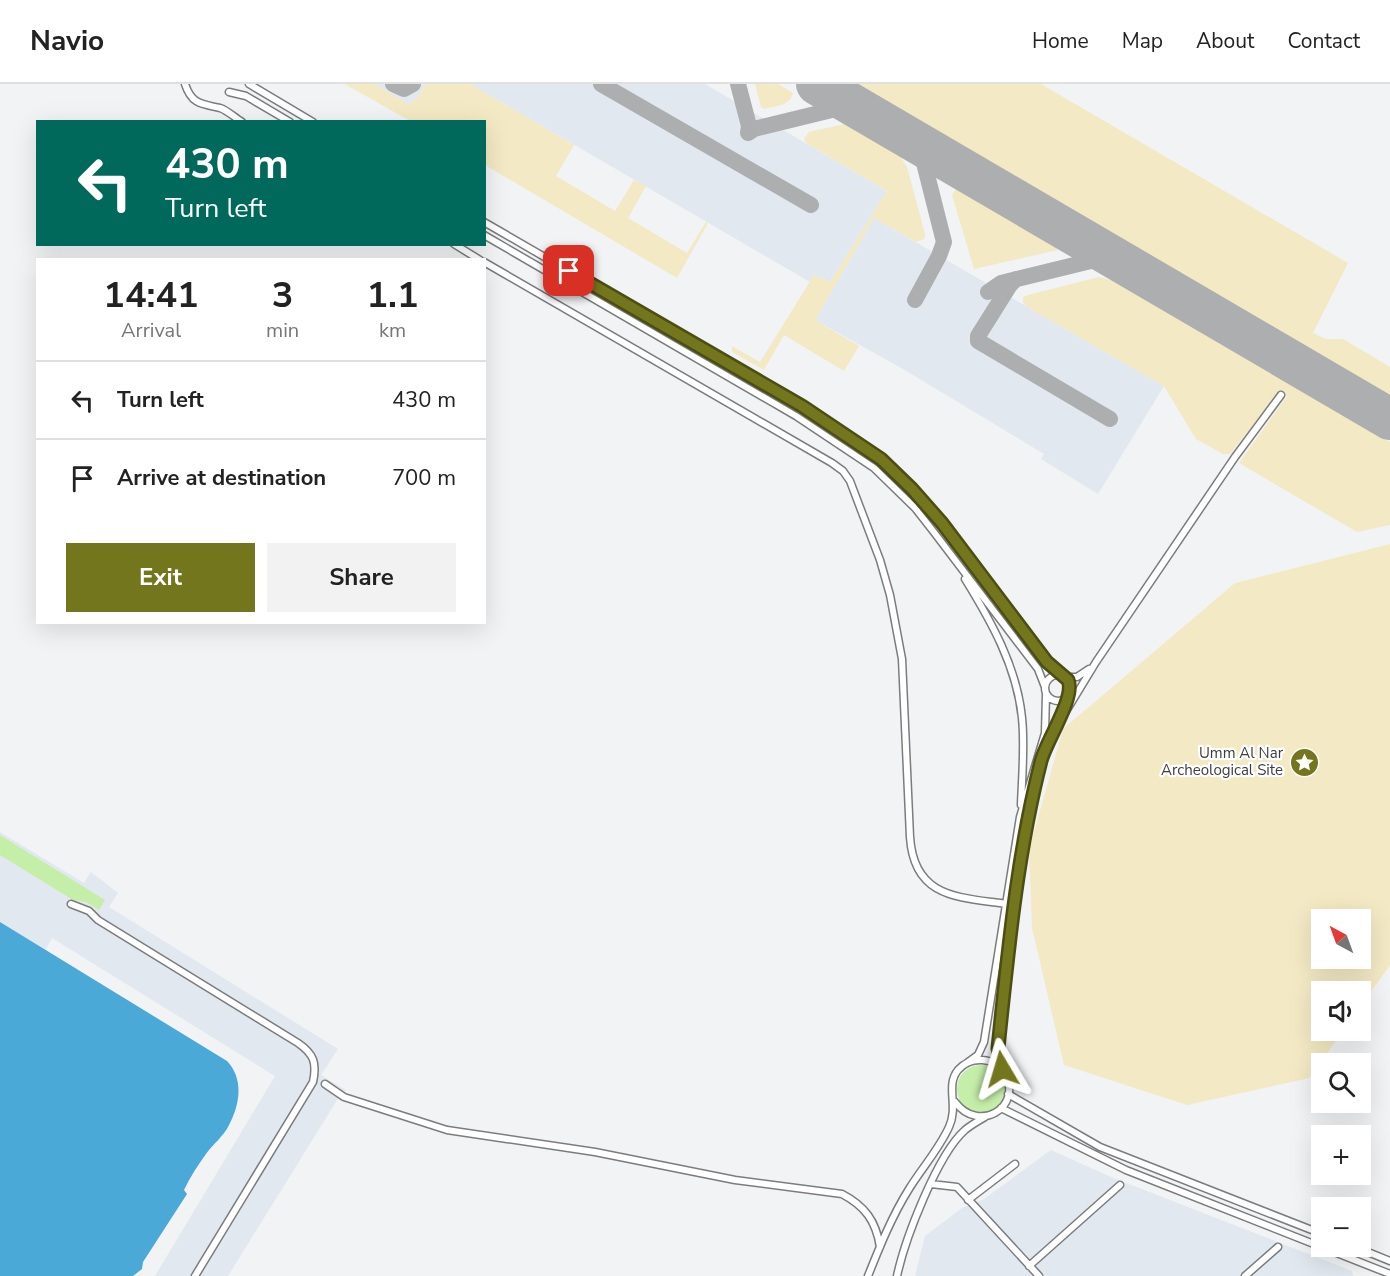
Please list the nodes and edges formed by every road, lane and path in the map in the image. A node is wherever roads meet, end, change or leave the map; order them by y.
1 (185, 84) edge
2 (249, 84) edge
3 (229, 92) dead end
4 (239, 120) edge
5 (287, 120) edge
6 (310, 120) edge
7 (486, 223) edge
8 (486, 236) edge
9 (457, 246) edge
10 (477, 258) edge
11 (486, 263) edge
12 (1281, 395) dead end
13 (933, 531) junction
14 (1096, 662) junction
15 (1063, 676) junction
16 (1085, 680) junction
17 (1046, 690) junction
18 (1068, 695) junction
19 (1061, 717) junction
20 (1020, 817) junction
21 (71, 904) dead end
22 (1006, 904) junction
23 (967, 1063) junction
24 (1002, 1069) junction
25 (325, 1083) dead end
26 (1008, 1095) junction
27 (955, 1102) junction
28 (1001, 1108) junction
29 (985, 1117) junction
30 (1015, 1164) dead end
31 (931, 1184) junction
32 (1120, 1185) dead end
33 (968, 1200) junction
34 (1311, 1230) edge
35 (880, 1247) junction
36 (1278, 1247) dead end
37 (1371, 1253) edge
38 (1390, 1261) edge
39 (1029, 1266) junction
40 (1390, 1274) edge
41 (195, 1276) edge
42 (868, 1276) edge
43 (897, 1276) edge
44 (1039, 1276) edge
45 (1245, 1276) edge

1 - 4 street
2 - 6 street
3 - 5 street
7 - 15 street
8 - 13 street
9 - 10 street
11 - 22 street
12 - 14 street
13 - 17 street
13 - 20 street
14 - 15 street
14 - 16 street
15 - 17 street
15 - 18 street
16 - 18 street
16 - 19 street
17 - 18 street
17 - 20 street
18 - 19 street
19 - 24 street
20 - 22 street
21 - 41 street
22 - 23 street
23 - 24 street
23 - 27 street
24 - 26 street
25 - 35 street
26 - 28 street
26 - 34 street
27 - 29 street
27 - 35 street
28 - 29 street
28 - 40 street
29 - 31 street
30 - 33 street
31 - 33 street
31 - 43 street
32 - 39 street
33 - 39 street
35 - 42 street
36 - 45 street
37 - 38 street
39 - 44 street

